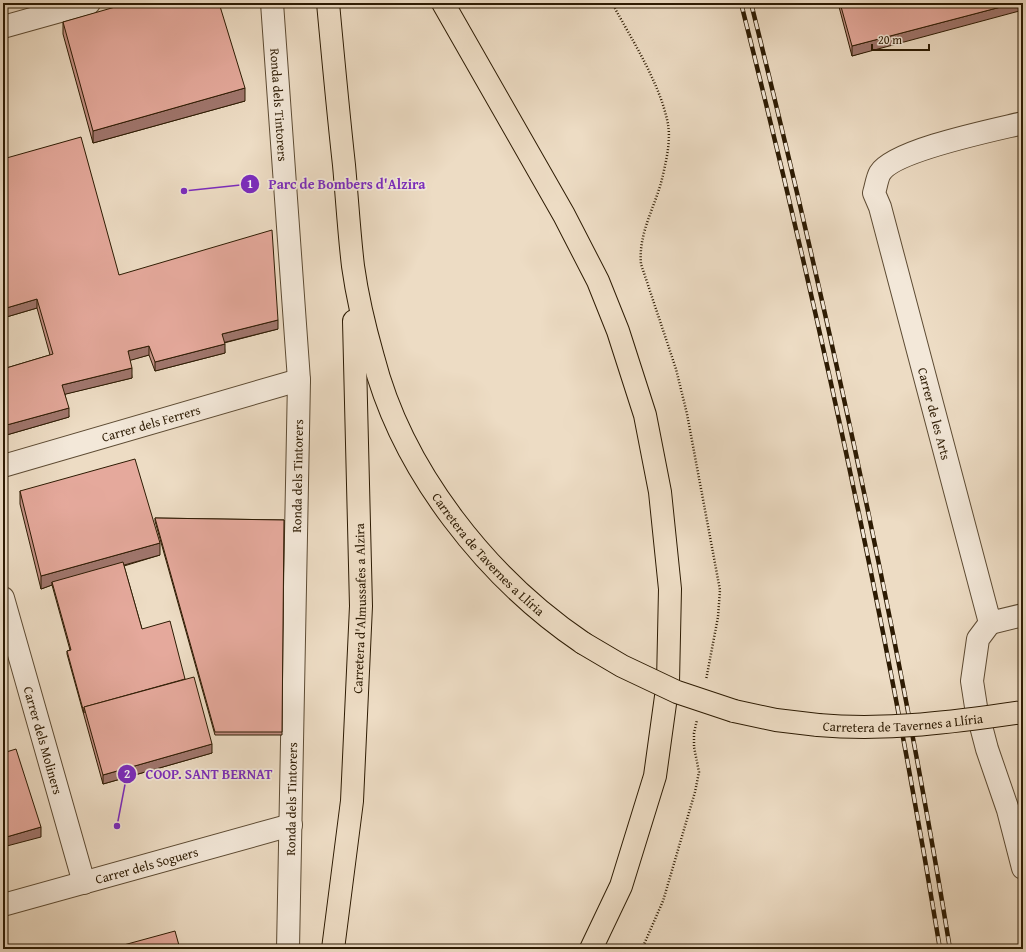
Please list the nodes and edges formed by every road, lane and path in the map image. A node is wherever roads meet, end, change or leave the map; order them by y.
1 (89, 3) edge
2 (272, 3) edge
3 (328, 3) edge
4 (443, 3) edge
5 (3, 27) edge
6 (1023, 123) edge
7 (353, 267) junction
8 (299, 380) junction
9 (3, 466) edge
10 (3, 598) edge
11 (1023, 615) edge
12 (990, 623) junction
13 (1023, 712) edge
14 (291, 825) junction
15 (1023, 868) edge
16 (84, 882) junction
17 (3, 905) edge
18 (288, 949) edge
19 (333, 949) edge
20 (591, 949) edge

1 - 5 street
2 - 8 street, Ronda dels Tintorers
3 - 7 main road, Carretera de Tavernes a Llíria
4 - 20 main road
6 - 12 street, Carrer de les Arts
7 - 13 main road, Carretera de Tavernes a Llíria, bridge
7 - 19 main road, Carretera d'Almussafes a Alzira
8 - 9 street, Carrer dels Ferrers
8 - 14 street, Ronda dels Tintorers
10 - 16 street, Carrer dels Moliners
11 - 12 street
12 - 15 street
14 - 16 street, Carrer dels Soguers
14 - 18 street, Ronda dels Tintorers
16 - 17 street, Carrer dels Soguers

